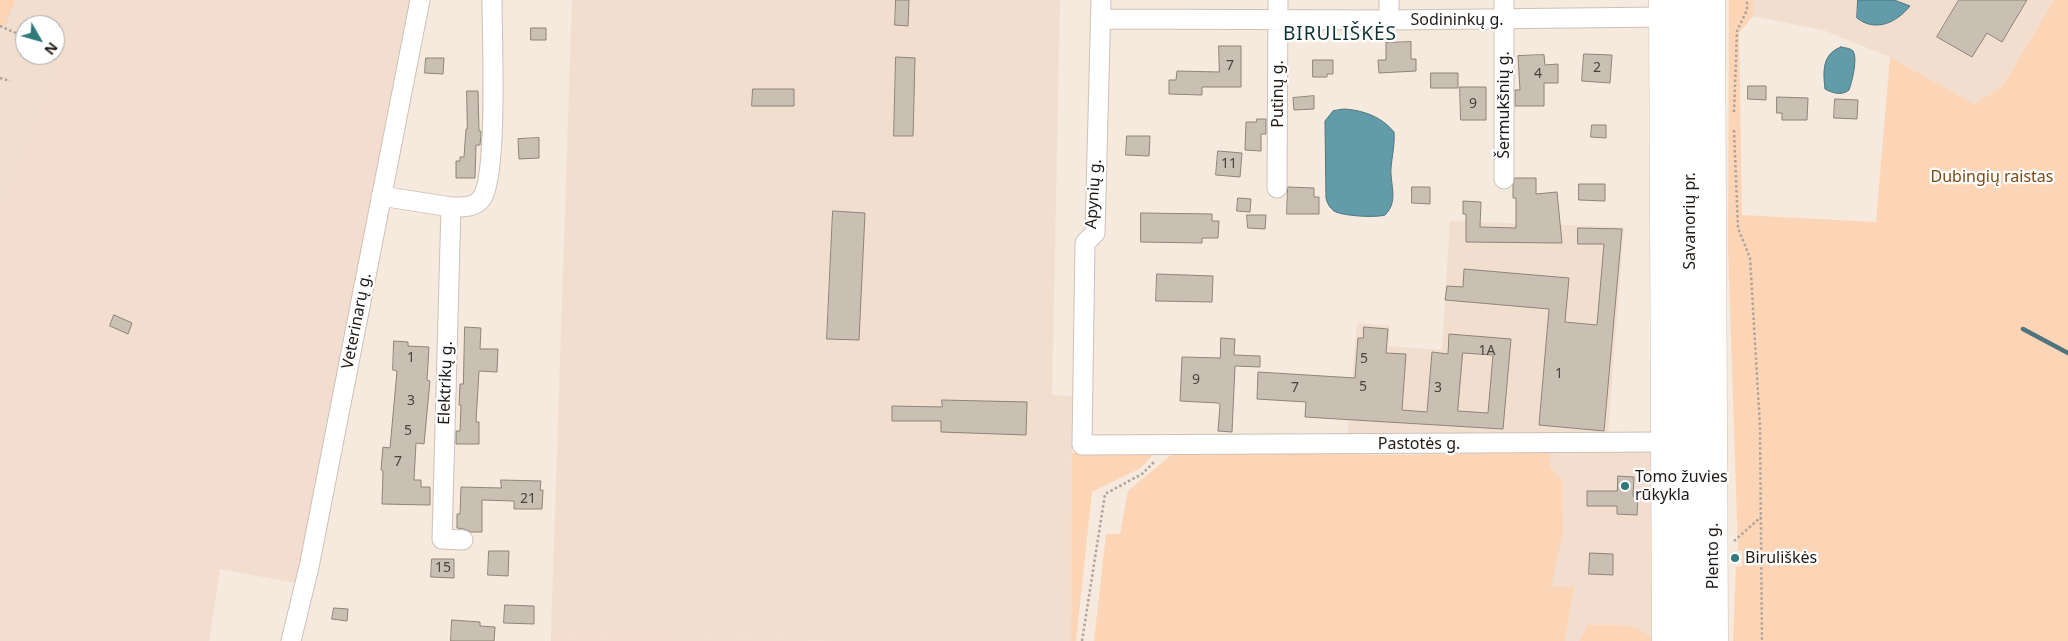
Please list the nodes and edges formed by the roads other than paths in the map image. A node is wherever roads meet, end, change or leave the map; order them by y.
1 (420, 0) edge
2 (492, 0) edge
3 (1101, 0) edge
4 (1278, 0) edge
5 (1389, 0) edge
6 (1504, 0) edge
7 (1690, 0) edge
8 (1711, 0) edge
9 (1663, 9) edge
10 (1100, 19) junction
11 (1278, 20) junction
12 (1389, 20) junction
13 (1504, 20) junction
14 (1504, 179) dead end
15 (1277, 188) dead end
16 (381, 196) junction
17 (451, 207) junction
18 (1690, 442) junction
19 (1082, 445) joint
20 (463, 540) dead end
21 (292, 641) edge
22 (1666, 641) edge
23 (1690, 641) edge
24 (1714, 641) edge

1 - 16 street, Veterinarų g.
2 - 17 street
3 - 10 street, Apynių g.
4 - 11 street, Putinų g.
5 - 12 street
6 - 13 street, Šermukšnių g.
7 - 18 highway, Savanorių pr.
8 - 18 highway, Savanorių pr.
9 - 13 street, Sodininkų g.
9 - 18 highway
10 - 11 street, Sodininkų g.
10 - 19 street, Apynių g.
11 - 12 street, Sodininkų g.
11 - 15 street, Putinų g.
12 - 13 street, Sodininkų g.
13 - 14 street, Šermukšnių g.
16 - 17 street
16 - 21 street, Veterinarų g.
17 - 20 street, Elektrikų g.
18 - 19 street, Pastotės g.
18 - 22 highway
18 - 23 highway, Plento g.
18 - 24 highway, Plento g.

